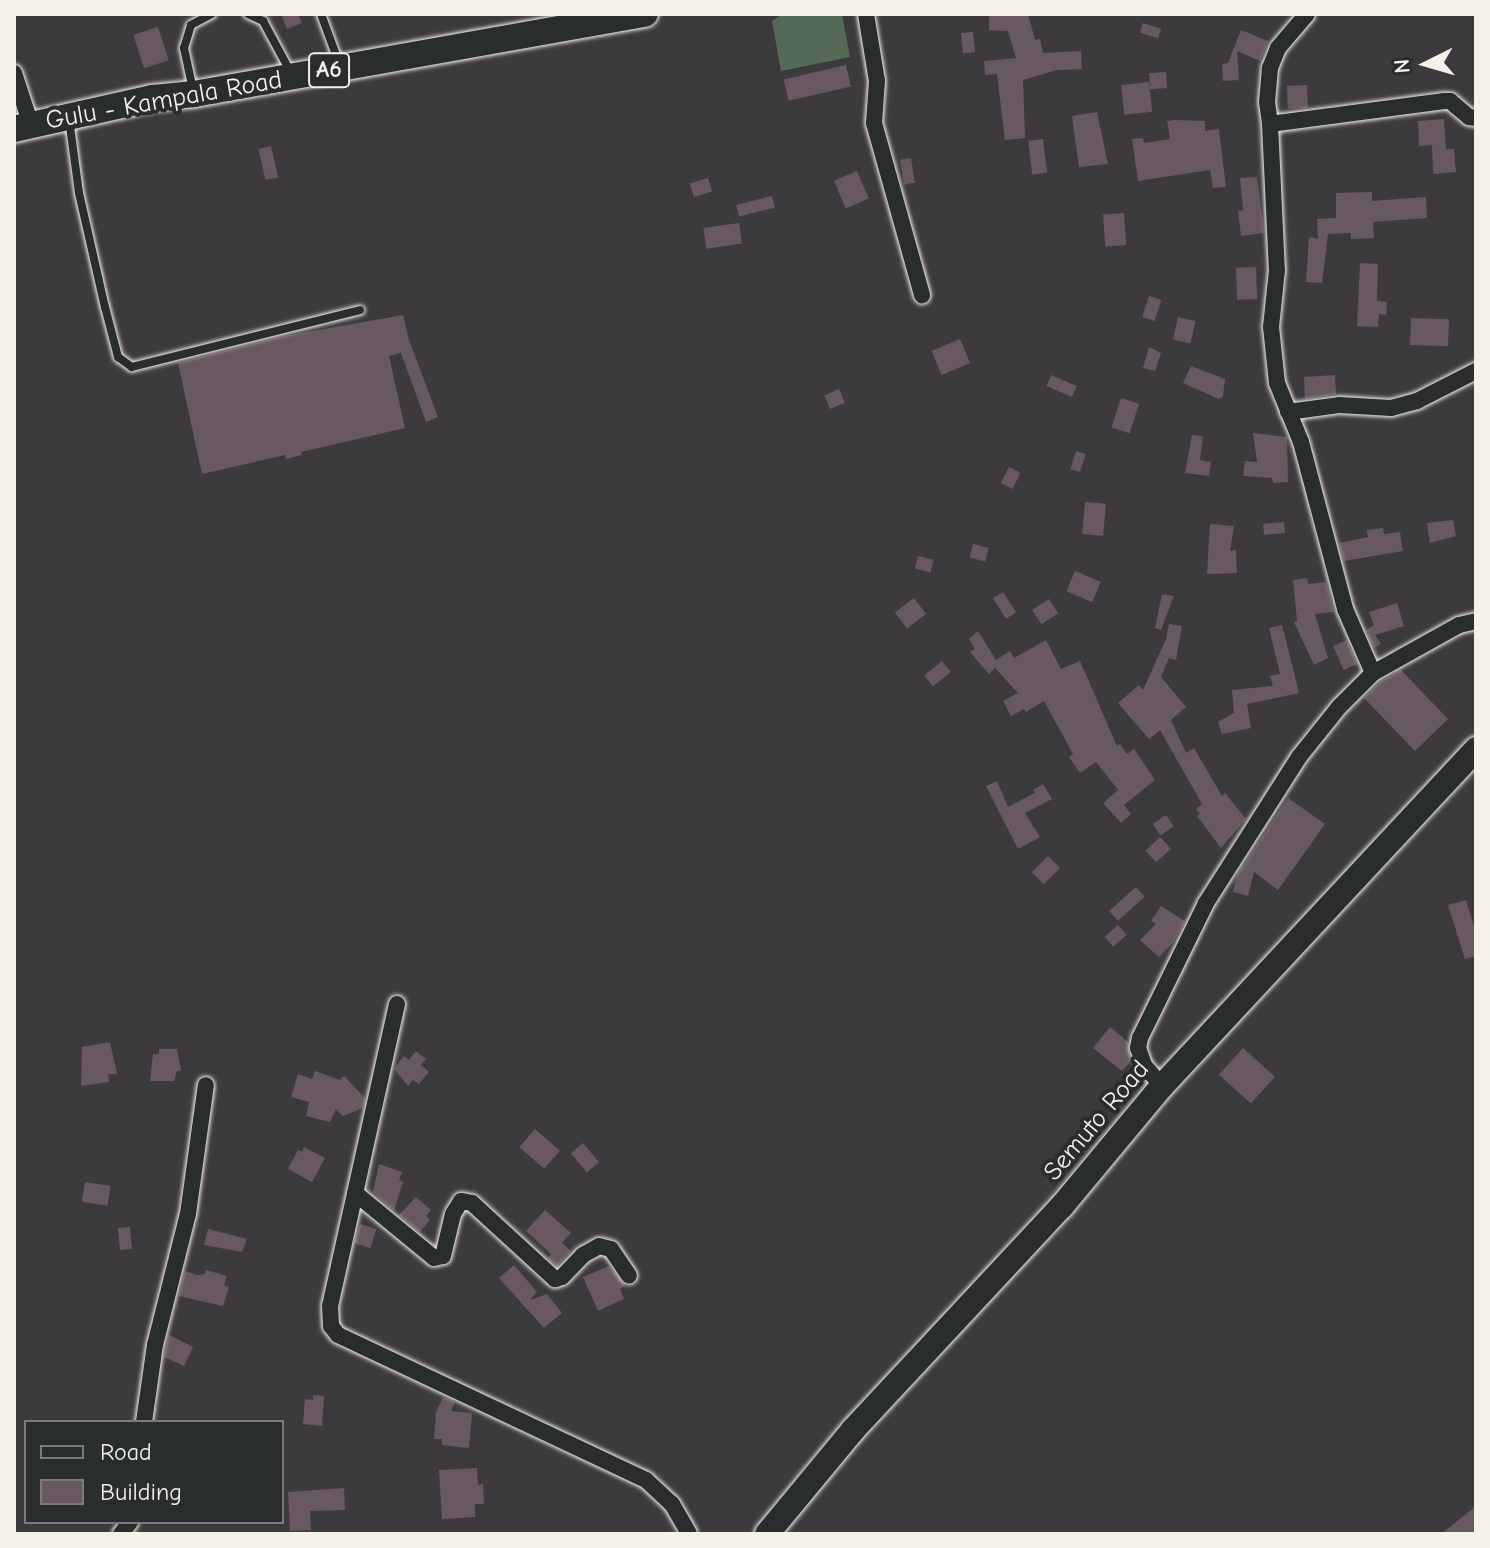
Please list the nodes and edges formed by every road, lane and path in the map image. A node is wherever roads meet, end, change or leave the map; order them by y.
1 (212, 14) edge
2 (248, 14) edge
3 (321, 14) edge
4 (645, 14) edge
5 (866, 14) edge
6 (1307, 14) edge
7 (340, 67) junction
8 (14, 73) edge
9 (294, 77) junction
10 (194, 94) junction
11 (69, 118) junction
12 (1476, 118) edge
13 (1270, 124) junction
14 (22, 127) edge
15 (922, 295) dead end
16 (360, 310) dead end
17 (1476, 371) edge
18 (1288, 412) junction
19 (1476, 621) edge
20 (1373, 673) junction
21 (1473, 757) edge
22 (397, 1004) dead end
23 (206, 1085) dead end
24 (1162, 1086) junction
25 (355, 1193) junction
26 (629, 1276) dead end
27 (144, 1420) edge
28 (689, 1534) edge
29 (767, 1534) edge

1 - 10 lane
2 - 9 lane
3 - 7 lane
4 - 7 main road, Gulu - Kampala Road / A6
5 - 15 street
6 - 13 street
7 - 9 main road, Gulu - Kampala Road / A6
8 - 14 street
9 - 10 main road, Gulu - Kampala Road / A6
10 - 11 main road, Gulu - Kampala Road / A6
11 - 14 main road, Gulu - Kampala Road / A6
11 - 16 lane
12 - 13 street
13 - 18 street
17 - 18 street
18 - 20 street
19 - 20 street
20 - 24 street
21 - 24 main road, Semuto Road
22 - 25 street
23 - 27 street
24 - 29 main road, Semuto Road
25 - 26 street
25 - 28 street

